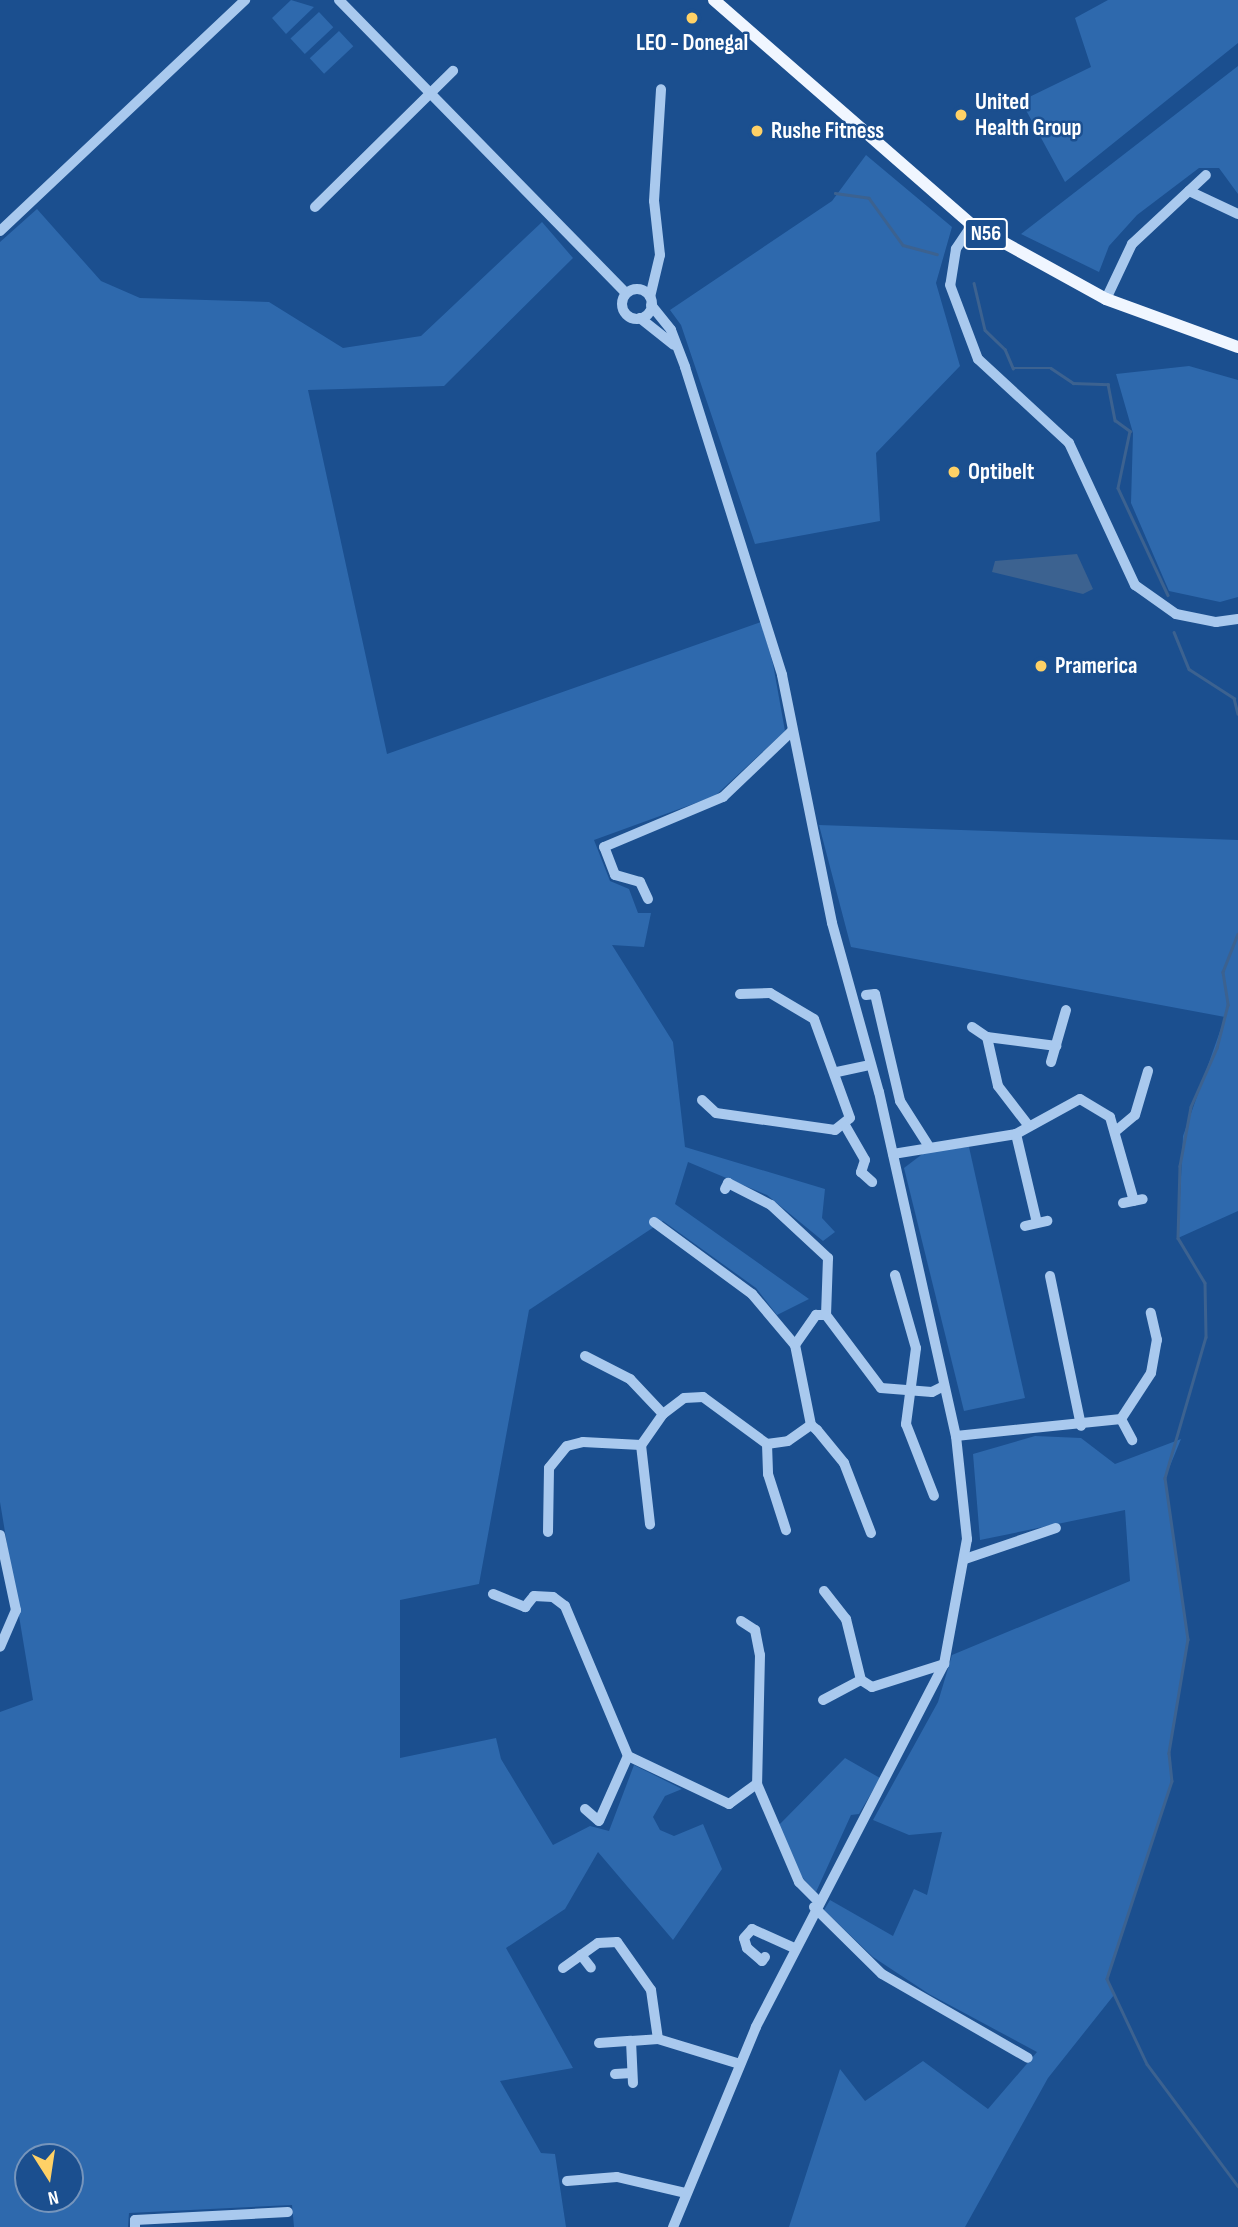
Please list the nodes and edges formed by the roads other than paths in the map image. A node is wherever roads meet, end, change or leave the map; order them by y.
1 (245, 0) edge
2 (340, 0) edge
3 (714, 0) edge
4 (453, 71) dead end
5 (660, 89) dead end
6 (431, 95) junction
7 (1206, 175) dead end
8 (1189, 191) junction
9 (315, 207) dead end
10 (1238, 214) edge
11 (972, 225) junction
12 (0, 231) edge
13 (656, 275) junction
14 (639, 289) junction
15 (626, 293) junction
16 (1106, 299) junction
17 (651, 301) junction
18 (640, 318) junction
19 (1238, 347) edge
20 (678, 350) junction
21 (1238, 619) edge
22 (792, 732) junction
23 (648, 899) dead end
24 (740, 994) dead end
25 (866, 995) dead end
26 (1066, 1010) dead end
27 (826, 1014) dead end
28 (816, 1022) junction
29 (972, 1027) dead end
30 (987, 1037) junction
31 (1056, 1046) junction
32 (1051, 1062) dead end
33 (870, 1065) junction
34 (1148, 1071) dead end
35 (836, 1072) junction
36 (702, 1100) dead end
37 (1028, 1125) junction
38 (846, 1127) junction
39 (1117, 1130) junction
40 (1016, 1134) junction
41 (928, 1145) junction
42 (893, 1154) junction
43 (872, 1182) dead end
44 (725, 1189) dead end
45 (1133, 1201) dead end
46 (654, 1222) dead end
47 (1025, 1226) dead end
48 (895, 1275) dead end
49 (1050, 1276) dead end
50 (1151, 1313) dead end
51 (826, 1315) junction
52 (795, 1345) junction
53 (584, 1356) dead end
54 (944, 1386) junction
55 (911, 1389) junction
56 (663, 1414) junction
57 (1121, 1419) junction
58 (811, 1424) junction
59 (1081, 1426) junction
60 (956, 1436) junction
61 (1132, 1440) dead end
62 (767, 1444) junction
63 (641, 1445) junction
64 (934, 1496) dead end
65 (650, 1524) dead end
66 (1056, 1528) dead end
67 (786, 1530) dead end
68 (548, 1532) dead end
69 (871, 1533) dead end
70 (0, 1535) edge
71 (1026, 1537) junction
72 (1027, 1549) dead end
73 (965, 1559) junction
74 (824, 1591) dead end
75 (493, 1594) dead end
76 (741, 1621) dead end
77 (0, 1647) edge
78 (944, 1664) junction
79 (861, 1680) junction
80 (823, 1700) dead end
81 (628, 1756) junction
82 (757, 1784) junction
83 (585, 1809) dead end
84 (816, 1904) junction
85 (757, 1916) dead end
86 (755, 1928) junction
87 (794, 1948) junction
88 (581, 1955) junction
89 (765, 1957) dead end
90 (563, 1968) dead end
91 (590, 1968) dead end
92 (658, 2039) junction
93 (631, 2041) junction
94 (599, 2043) dead end
95 (1028, 2058) dead end
96 (740, 2064) junction
97 (615, 2074) dead end
98 (567, 2181) dead end
99 (686, 2193) junction
100 (288, 2212) dead end
101 (178, 2222) edge
102 (135, 2227) edge
103 (673, 2227) edge

1 - 12 street
2 - 6 street
3 - 11 main road, N56
4 - 6 street
5 - 13 street
6 - 9 street
6 - 15 street
7 - 8 street
8 - 10 street
8 - 16 street
11 - 16 main road, N56
11 - 21 street
13 - 14 street
13 - 17 street
14 - 15 street
14 - 17 street
15 - 18 street
16 - 19 main road, N56
17 - 18 street
17 - 20 street
18 - 20 street
20 - 22 street
22 - 23 street
22 - 33 street
24 - 28 street
25 - 41 street
26 - 31 street
27 - 28 street
28 - 35 street
29 - 30 street
30 - 31 street
30 - 37 street
31 - 32 street
33 - 35 street
33 - 42 street
34 - 39 street
35 - 38 street
36 - 38 street
37 - 39 street
37 - 40 street
38 - 43 street
39 - 45 street
40 - 41 street
40 - 47 street
41 - 42 street
42 - 54 street
44 - 51 street
46 - 52 street
48 - 55 street
49 - 59 street
50 - 57 street
51 - 52 street
51 - 55 street
52 - 58 street
53 - 56 street
54 - 55 street
54 - 60 street
55 - 64 street
56 - 62 street
56 - 63 street
57 - 59 street
57 - 61 street
58 - 62 street
58 - 69 street
59 - 60 street
60 - 73 street
62 - 67 street
63 - 65 street
63 - 68 street
66 - 71 street
70 - 77 street
71 - 72 street
71 - 73 street
73 - 78 street
74 - 79 street
75 - 81 street
76 - 82 street
78 - 79 street
78 - 84 street
79 - 80 street
81 - 82 street
81 - 83 street
82 - 84 street
84 - 87 street
84 - 95 street
85 - 86 street
86 - 87 street
86 - 89 street
87 - 96 street
88 - 90 street
88 - 91 street
88 - 92 street
92 - 93 street
92 - 96 street
93 - 94 street
93 - 97 street
96 - 99 street
98 - 99 street
99 - 103 street
100 - 101 street
101 - 102 street

